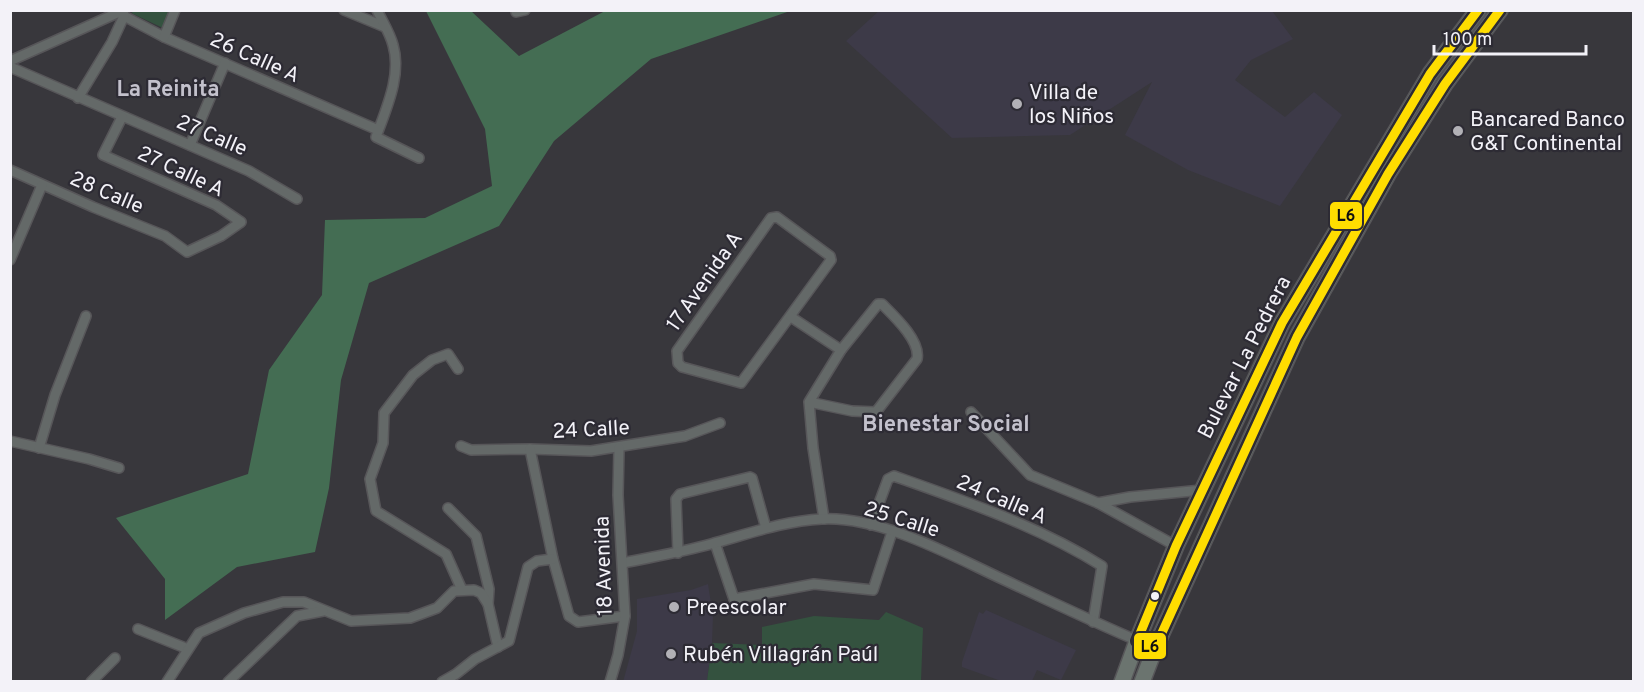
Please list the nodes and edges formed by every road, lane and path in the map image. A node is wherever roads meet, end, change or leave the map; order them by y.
1 (175, 10) edge
2 (344, 10) edge
3 (377, 10) edge
4 (1478, 10) edge
5 (1500, 10) edge
6 (124, 12) edge
7 (385, 27) junction
8 (164, 37) junction
9 (10, 61) edge
10 (225, 63) junction
11 (10, 67) edge
12 (78, 98) junction
13 (122, 117) junction
14 (377, 134) junction
15 (190, 145) junction
16 (419, 158) dead end
17 (10, 170) edge
18 (42, 184) junction
19 (297, 199) dead end
20 (187, 252) joint
21 (10, 260) edge
22 (86, 316) dead end
23 (791, 316) junction
24 (841, 350) junction
25 (458, 369) dead end
26 (810, 402) junction
27 (971, 412) dead end
28 (720, 423) dead end
29 (10, 441) edge
30 (461, 446) dead end
31 (39, 448) junction
32 (619, 448) junction
33 (530, 449) junction
34 (119, 468) dead end
35 (1202, 490) junction
36 (1098, 503) junction
37 (448, 508) dead end
38 (824, 519) junction
39 (871, 525) junction
40 (766, 528) junction
41 (892, 532) junction
42 (715, 543) junction
43 (1176, 546) junction
44 (678, 553) junction
45 (553, 559) junction
46 (622, 562) junction
47 (462, 590) junction
48 (488, 604) junction
49 (325, 611) junction
50 (625, 616) junction
51 (1094, 622) junction
52 (138, 629) dead end
53 (1137, 641) junction
54 (498, 647) junction
55 (1155, 648) junction
56 (188, 649) junction
57 (115, 658) dead end
58 (91, 681) edge
59 (167, 681) edge
60 (228, 681) edge
61 (442, 681) edge
62 (610, 681) edge
63 (1122, 681) edge
64 (1142, 681) edge

1 - 8 street
2 - 7 street
3 - 7 street
4 - 35 main road, Bulevar La Pedrera
5 - 55 main road, Bulevar La Pedrera
6 - 8 street, 26 Calle A
6 - 9 street
6 - 12 street
7 - 14 street
8 - 10 street, 26 Calle A
10 - 14 street, 26 Calle A
10 - 15 street
11 - 12 street, 27 Calle
12 - 13 street, 27 Calle
13 - 15 street, 27 Calle
13 - 20 street, 27 Calle A
14 - 16 street, 26 Calle A
15 - 19 street, 27 Calle
17 - 18 street, 28 Calle
18 - 20 street, 28 Calle
18 - 21 street
22 - 31 street
23 - 23 street, 17 Avenida A
23 - 24 street
24 - 26 street
24 - 26 street
25 - 47 street
26 - 38 street
27 - 36 street
28 - 32 street, 24 Calle
29 - 31 street
30 - 33 street, 24 Calle
31 - 34 street
32 - 33 street, 24 Calle
32 - 46 street, 18 Avenida
33 - 45 street
35 - 36 street
35 - 43 main road, Bulevar La Pedrera
36 - 43 street
37 - 48 street
38 - 39 street, 25 Calle
38 - 40 street, 25 Calle
39 - 41 street, 25 Calle
39 - 51 street, 24 Calle A
40 - 42 street, 25 Calle
40 - 44 street
41 - 42 street
41 - 51 street, 25 Calle
42 - 44 street, 25 Calle
43 - 53 main road, Bulevar La Pedrera
44 - 46 street, 25 Calle
45 - 50 street
45 - 54 street
46 - 50 street, 18 Avenida
47 - 48 street
47 - 49 street
48 - 54 street
49 - 56 street
49 - 60 street
50 - 62 street, 18 Avenida
51 - 53 street, 25 Calle
52 - 56 street
53 - 55 street, 25 Calle
53 - 63 main road, Bulevar La Pedrera
54 - 61 street
55 - 64 main road, Bulevar La Pedrera
56 - 59 street
57 - 58 street

